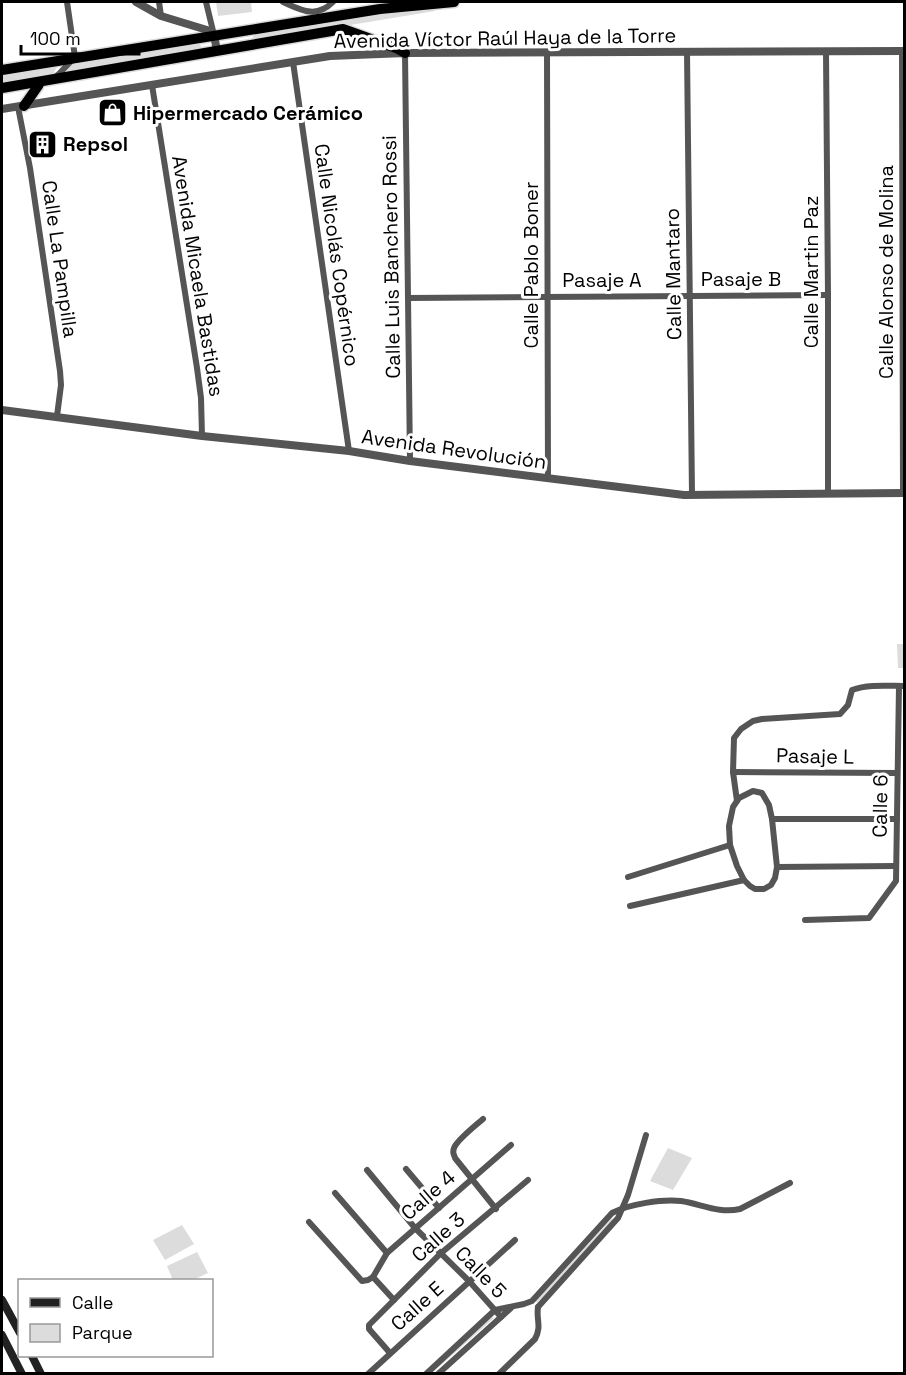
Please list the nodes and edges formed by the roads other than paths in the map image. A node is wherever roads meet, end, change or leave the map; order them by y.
1 (68, 2) edge
2 (136, 2) edge
3 (159, 2) edge
4 (206, 2) edge
5 (283, 2) edge
6 (333, 2) edge
7 (452, 4) edge
8 (380, 5) edge
9 (160, 16) junction
10 (242, 32) junction
11 (214, 35) junction
12 (200, 38) junction
13 (244, 46) junction
14 (217, 51) junction
15 (826, 51) junction
16 (903, 51) edge
17 (547, 52) junction
18 (687, 52) junction
19 (405, 53) junction
20 (202, 54) junction
21 (75, 57) junction
22 (293, 62) junction
23 (2, 70) edge
24 (55, 79) junction
25 (40, 81) junction
26 (152, 85) junction
27 (2, 88) edge
28 (21, 106) junction
29 (2, 110) edge
30 (904, 284) edge
31 (828, 295) junction
32 (689, 296) junction
33 (548, 297) junction
34 (408, 298) junction
35 (2, 410) edge
36 (57, 416) junction
37 (202, 436) junction
38 (349, 452) junction
39 (410, 461) junction
40 (548, 478) junction
41 (904, 493) edge
42 (828, 494) junction
43 (692, 495) junction
44 (902, 686) edge
45 (901, 736) edge
46 (733, 772) junction
47 (897, 773) junction
48 (901, 785) edge
49 (737, 801) junction
50 (772, 819) junction
51 (897, 819) junction
52 (896, 833) junction
53 (904, 833) edge
54 (730, 845) junction
55 (896, 866) junction
56 (777, 867) junction
57 (628, 877) dead end
58 (744, 880) junction
59 (630, 906) dead end
60 (805, 920) dead end
61 (483, 1119) dead end
62 (646, 1135) dead end
63 (511, 1145) dead end
64 (406, 1169) dead end
65 (367, 1170) dead end
66 (472, 1179) junction
67 (528, 1180) dead end
68 (790, 1183) dead end
69 (334, 1193) dead end
70 (439, 1208) junction
71 (622, 1208) junction
72 (496, 1209) junction
73 (309, 1222) dead end
74 (415, 1228) junction
75 (515, 1240) dead end
76 (387, 1253) junction
77 (440, 1254) junction
78 (373, 1277) junction
79 (469, 1281) junction
80 (2, 1300) edge
81 (394, 1300) junction
82 (531, 1301) junction
83 (512, 1307) junction
84 (538, 1307) junction
85 (495, 1310) junction
86 (501, 1317) junction
87 (18, 1329) edge
88 (2, 1335) edge
89 (390, 1353) junction
90 (32, 1357) edge
91 (22, 1374) edge
92 (41, 1374) edge
93 (368, 1374) edge
94 (426, 1374) edge
95 (438, 1374) edge
96 (499, 1374) edge

1 - 21 street
2 - 9 street
3 - 9 street
4 - 11 street
5 - 6 street
7 - 8 highway
8 - 10 highway
9 - 11 street
10 - 11 highway
10 - 13 highway
11 - 12 highway
11 - 14 street
12 - 20 highway
12 - 21 highway
13 - 14 highway
13 - 19 highway
14 - 20 highway
15 - 16 street, Avenida Víctor Raúl Haya de la Torre
15 - 18 street, Avenida Víctor Raúl Haya de la Torre
15 - 31 street, Calle Martin Paz
16 - 30 street, Calle Alonso de Molina
17 - 18 street, Avenida Víctor Raúl Haya de la Torre
17 - 19 street, Avenida Víctor Raúl Haya de la Torre
17 - 33 street, Calle Pablo Boner
18 - 32 street, Calle Mantaro
19 - 22 street, Avenida Víctor Raúl Haya de la Torre
19 - 34 street, Calle Luis Banchero Rossi
20 - 24 highway
21 - 23 highway
21 - 24 street
22 - 26 street, Avenida Víctor Raúl Haya de la Torre
22 - 38 street, Calle Nicolás Copérnico
24 - 25 highway
25 - 27 highway
25 - 28 highway
26 - 28 street, Avenida Víctor Raúl Haya de la Torre
26 - 37 street, Avenida Micaela Bastidas
28 - 29 street, Avenida Víctor Raúl Haya de la Torre
28 - 36 street, Calle La Pampilla
30 - 41 street, Calle Alonso de Molina
31 - 32 street, Pasaje B
31 - 42 street, Calle Martin Paz
32 - 33 street, Pasaje A
32 - 43 street, Calle Mantaro
33 - 34 street, Pasaje A
33 - 40 street, Calle Pablo Boner
34 - 39 street, Calle Luis Banchero Rossi
35 - 36 street, Avenida Revolución
36 - 37 street, Avenida Revolución
37 - 38 street, Avenida Revolución
38 - 39 street, Avenida Revolución
39 - 40 street, Avenida Revolución
40 - 43 street, Avenida Revolución
41 - 42 street, Avenida Revolución
42 - 43 street, Avenida Revolución
44 - 45 street, Calle 6
44 - 46 street
45 - 47 street, Calle 6
46 - 47 street, Pasaje L
46 - 49 street
47 - 48 street, Calle 6
48 - 51 street, Calle 6
49 - 50 street
49 - 54 street
50 - 51 street
50 - 56 street
51 - 52 street, Calle 6
52 - 53 street
52 - 55 street, Calle 6
54 - 57 street
54 - 58 street
55 - 56 street
55 - 60 street, Calle 6
56 - 58 street
58 - 59 street
61 - 66 street
62 - 71 street
63 - 66 street, Calle 4
64 - 70 street
65 - 74 street, Calle 5
66 - 70 street, Calle 4
66 - 72 street
67 - 72 street, Calle 3
68 - 71 street
69 - 76 street
70 - 74 street, Calle 4
71 - 82 street
71 - 84 street
72 - 77 street, Calle 3
73 - 78 street
74 - 76 street, Calle 4
74 - 77 street, Calle 5
75 - 79 street, Calle E
76 - 78 street, Calle 4
77 - 79 street, Calle 5
77 - 81 street, Calle 3
78 - 81 street
79 - 85 street, Calle 5
79 - 89 street, Calle E
80 - 87 main road
81 - 89 street, Calle 3
82 - 83 street
82 - 84 street
83 - 85 street
83 - 86 street
84 - 96 street
85 - 86 street, Calle 5
85 - 94 street
86 - 95 street
88 - 91 main road
89 - 93 street, Calle E
90 - 92 main road

